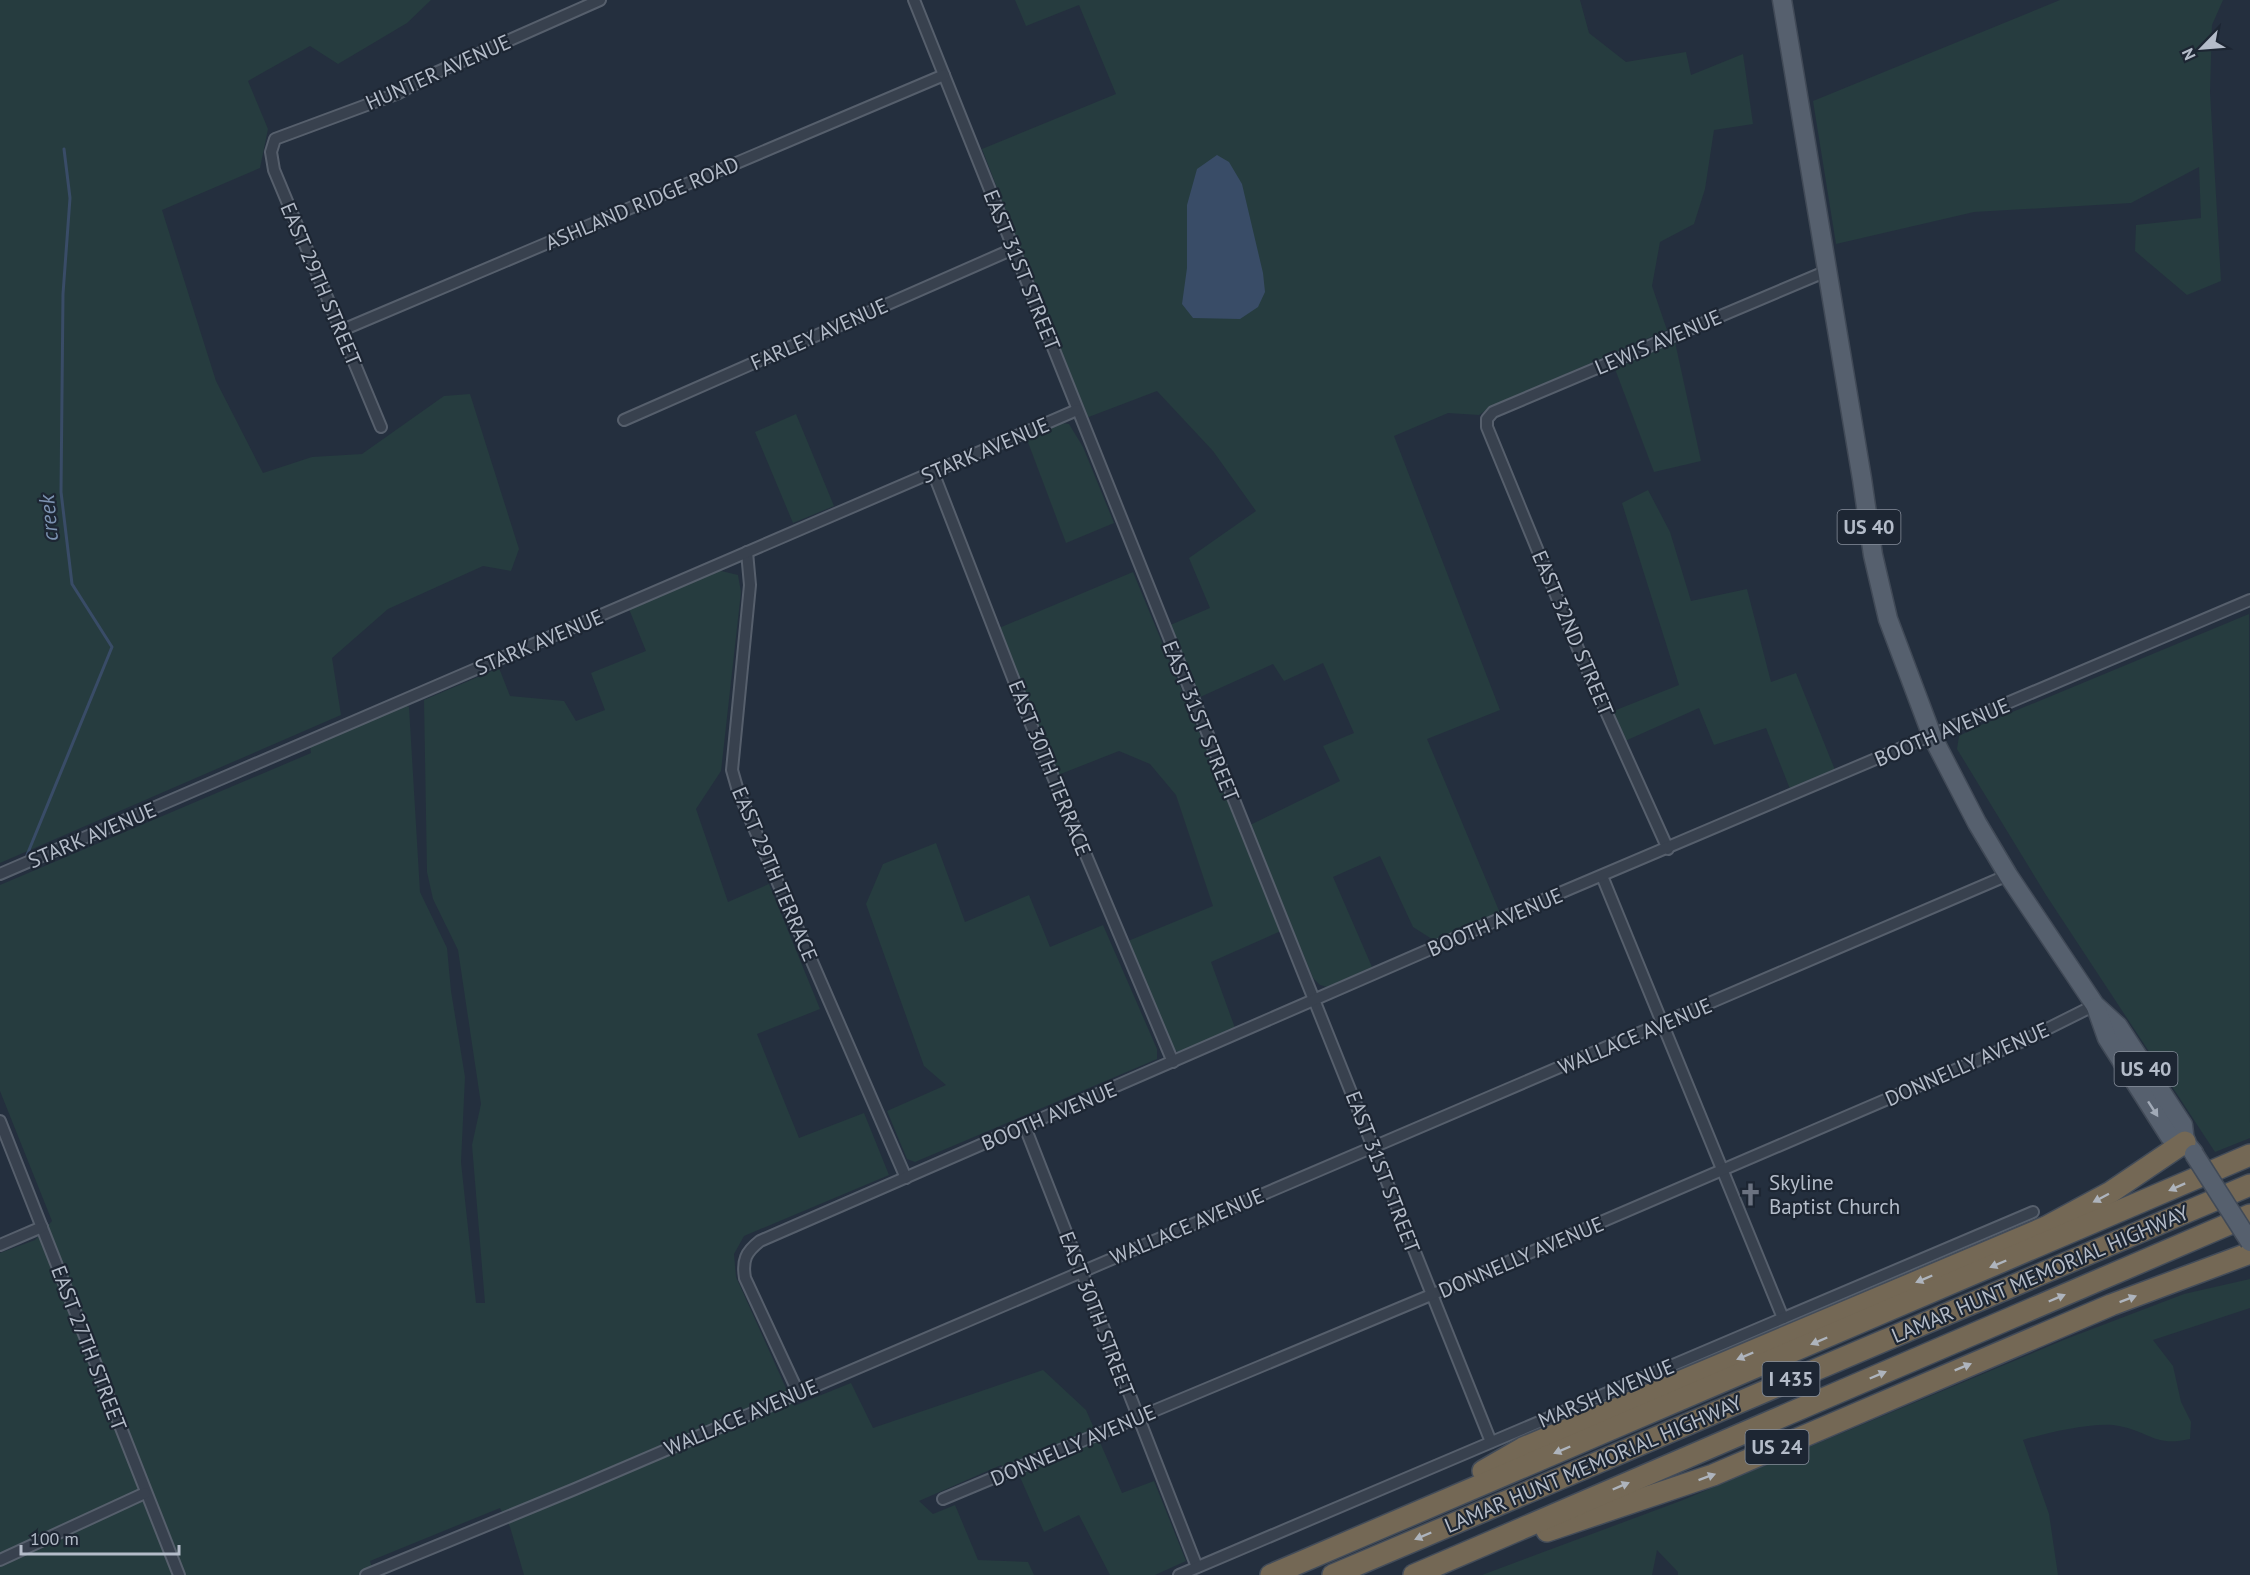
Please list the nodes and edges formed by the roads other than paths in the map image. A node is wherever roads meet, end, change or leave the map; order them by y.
1 (600, 0) edge
2 (914, 0) edge
3 (1782, 0) edge
4 (944, 75) junction
5 (274, 139) joint
6 (1013, 249) junction
7 (1827, 271) junction
8 (340, 331) junction
9 (1077, 410) junction
10 (1490, 414) joint
11 (624, 420) dead end
12 (381, 428) dead end
13 (933, 472) junction
14 (747, 552) junction
15 (2250, 600) edge
16 (1932, 736) junction
17 (1668, 849) junction
18 (0, 874) edge
19 (2008, 875) junction
20 (1602, 876) junction
21 (1315, 1000) junction
22 (2095, 1005) junction
23 (1661, 1024) junction
24 (1173, 1062) junction
25 (0, 1121) edge
26 (1025, 1126) junction
27 (1374, 1148) junction
28 (2189, 1148) junction
29 (2250, 1155) edge
30 (1721, 1170) junction
31 (906, 1178) junction
32 (2250, 1185) edge
33 (2033, 1212) dead end
34 (2250, 1215) edge
35 (42, 1227) junction
36 (2250, 1242) edge
37 (0, 1245) edge
38 (2250, 1253) edge
39 (2250, 1262) edge
40 (1081, 1271) junction
41 (2162, 1285) junction
42 (1431, 1295) junction
43 (1783, 1318) junction
44 (798, 1392) junction
45 (1137, 1418) junction
46 (1491, 1442) junction
47 (145, 1493) junction
48 (943, 1499) dead end
49 (1442, 1500) junction
50 (1490, 1542) junction
51 (0, 1560) edge
52 (1197, 1567) junction
53 (179, 1575) edge
54 (366, 1575) edge
55 (1179, 1575) edge
56 (1271, 1575) edge
57 (1333, 1575) edge
58 (1414, 1575) edge

1 - 5 street, HUNTER AVENUE
2 - 4 street, EAST 31ST STREET
3 - 7 main road, US 40
4 - 6 street, EAST 31ST STREET
4 - 8 street, ASHLAND RIDGE ROAD
5 - 8 street, EAST 29TH STREET
6 - 9 street, EAST 31ST STREET
6 - 11 street, FARLEY AVENUE
7 - 10 street, LEWIS AVENUE
7 - 16 main road, US 40
8 - 12 street, EAST 29TH STREET
9 - 13 street, STARK AVENUE
9 - 21 street, EAST 31ST STREET
10 - 17 street, EAST 32ND STREET
13 - 14 street, STARK AVENUE
13 - 24 street, EAST 30TH TERRACE
14 - 18 street, STARK AVENUE
14 - 31 street, EAST 29TH TERRACE
15 - 16 street, BOOTH AVENUE
16 - 17 street, BOOTH AVENUE
16 - 19 main road, US 40
17 - 20 street, BOOTH AVENUE
19 - 22 main road, US 40
19 - 23 street, WALLACE AVENUE
20 - 21 street, BOOTH AVENUE
20 - 23 street
21 - 24 street, BOOTH AVENUE
21 - 27 street, EAST 31ST STREET
22 - 28 main road, US 40
22 - 30 street, DONNELLY AVENUE
23 - 27 street, WALLACE AVENUE
23 - 30 street
24 - 26 street, BOOTH AVENUE
25 - 35 street, EAST 27TH STREET
26 - 31 street, BOOTH AVENUE
26 - 40 street, EAST 30TH STREET
27 - 40 street, WALLACE AVENUE
27 - 42 street, EAST 31ST STREET
28 - 36 main road, US 40, bridge
28 -> 49 highway
29 -> 49 highway
30 - 42 street, DONNELLY AVENUE
30 - 43 street
31 - 44 street, BOOTH AVENUE
32 -> 57 highway, LAMAR HUNT MEMORIAL HIGHWAY / I 435
33 - 43 street, MARSH AVENUE
50 -> 34 highway, LAMAR HUNT MEMORIAL HIGHWAY / I 435
35 - 37 street
35 - 47 street, EAST 27TH STREET
38 - 41 highway
39 - 41 highway, US 24
40 - 44 street, WALLACE AVENUE
40 - 45 street, EAST 30TH STREET
50 -> 41 highway, US 24
42 - 45 street, DONNELLY AVENUE
42 - 46 street, EAST 31ST STREET
43 - 46 street, MARSH AVENUE
44 - 54 street, WALLACE AVENUE
45 - 48 street, DONNELLY AVENUE
45 - 52 street, EAST 30TH STREET
46 - 52 street, MARSH AVENUE
47 - 51 street
47 - 53 street, EAST 27TH STREET
49 - 56 highway
50 - 58 highway, LAMAR HUNT MEMORIAL HIGHWAY / I 435
52 - 55 street, MARSH AVENUE

